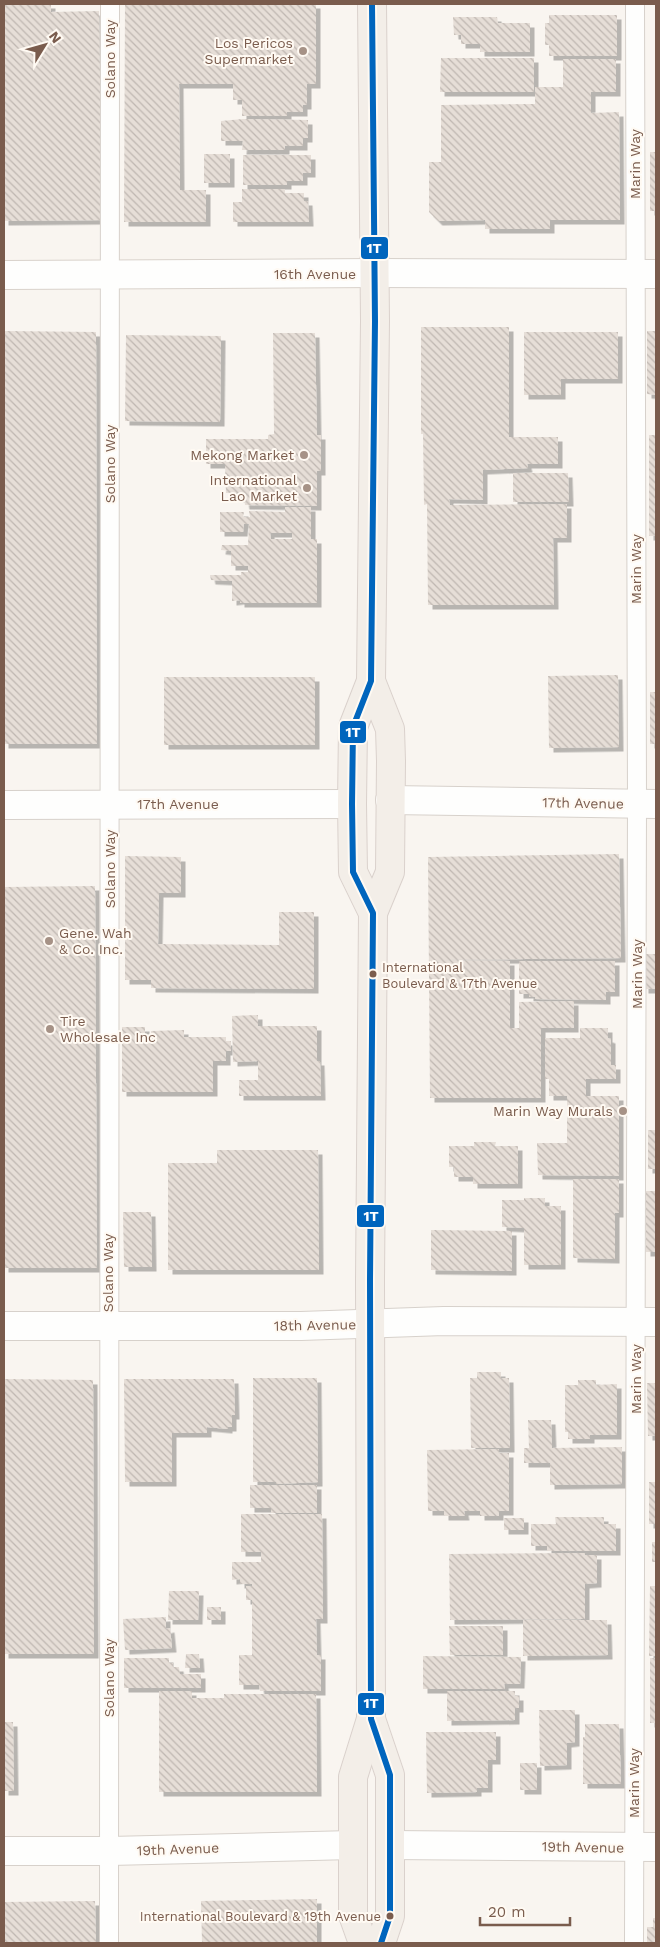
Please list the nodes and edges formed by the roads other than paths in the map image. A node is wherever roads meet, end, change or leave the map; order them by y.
1 (110, 4) edge
2 (372, 4) edge
3 (635, 4) edge
4 (375, 274) junction
5 (646, 274) edge
6 (4, 275) edge
7 (110, 276) junction
8 (371, 681) junction
9 (390, 800) junction
10 (4, 804) edge
11 (110, 804) junction
12 (352, 804) junction
13 (647, 804) edge
14 (373, 913) junction
15 (646, 1322) edge
16 (370, 1324) junction
17 (4, 1326) edge
18 (108, 1326) junction
19 (371, 1719) junction
20 (352, 1845) junction
21 (390, 1846) junction
22 (645, 1847) edge
23 (4, 1851) edge
24 (110, 1851) junction
25 (109, 1943) edge
26 (363, 1943) edge
27 (381, 1943) edge
28 (634, 1943) edge

1 - 7 lane, Solano Way
2 - 4 main road
3 - 5 lane, Marin Way
4 - 5 street, 16th Avenue
4 - 7 street, 16th Avenue
4 - 8 main road
5 - 13 lane, Marin Way
6 - 7 street, 16th Avenue
7 - 11 lane, Solano Way
8 - 9 main road
8 - 12 main road
9 - 13 street, 17th Avenue
9 - 14 main road
10 - 11 street, 17th Avenue
11 - 12 street, 17th Avenue
11 - 18 lane, Solano Way
12 - 14 main road
13 - 15 lane, Marin Way
14 - 16 main road
15 - 16 street, 18th Avenue
15 - 22 lane, Marin Way
16 - 18 street, 18th Avenue
16 - 19 main road
17 - 18 street, 18th Avenue
18 - 24 lane, Solano Way
19 - 20 main road
19 - 21 main road
20 - 24 street, 19th Avenue
20 - 26 main road
21 - 22 street, 19th Avenue
21 - 27 main road
22 - 28 lane, Marin Way
23 - 24 street, 19th Avenue
24 - 25 lane, Solano Way

